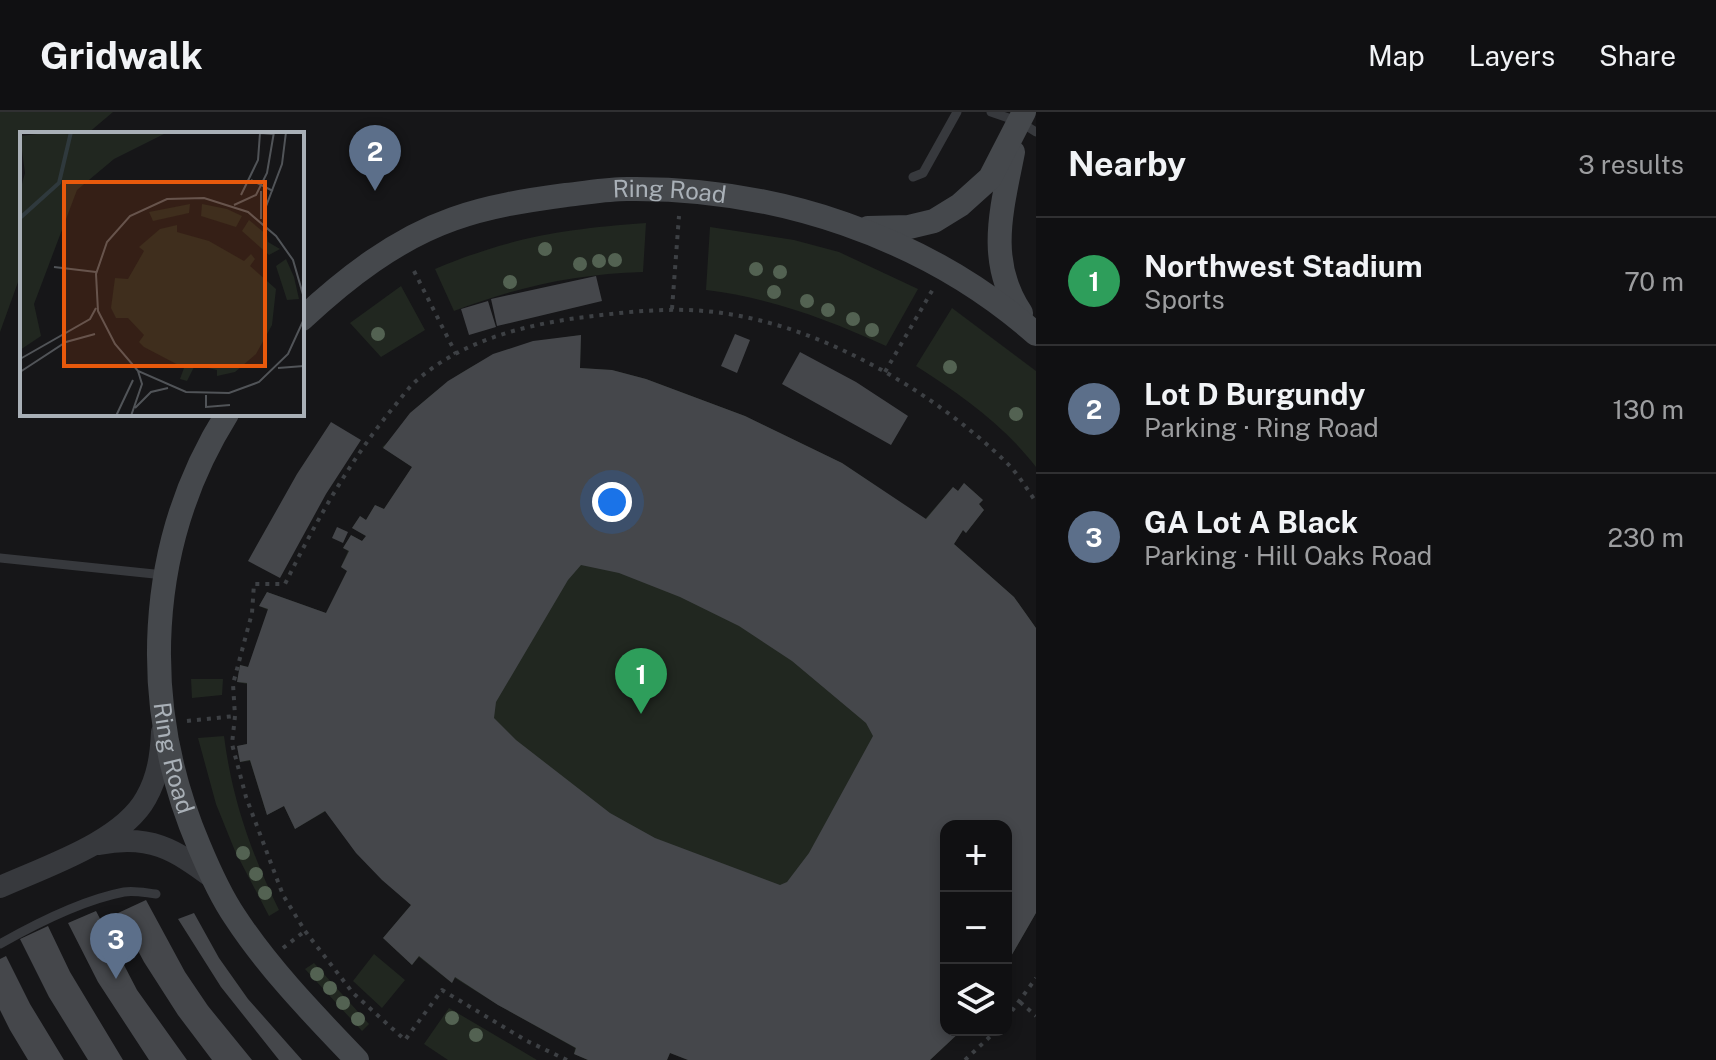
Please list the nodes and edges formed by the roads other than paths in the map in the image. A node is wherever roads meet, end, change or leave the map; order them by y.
1 (957, 112) edge
2 (991, 112) edge
3 (1027, 122) edge
4 (913, 177) dead end
5 (858, 228) junction
6 (304, 317) edge
7 (1035, 333) edge
8 (226, 416) edge
9 (0, 558) edge
10 (165, 575) junction
11 (163, 727) junction
12 (90, 846) junction
13 (213, 878) junction
14 (0, 887) edge
15 (156, 894) dead end
16 (0, 944) edge
17 (357, 1060) edge

1 - 4 lane
2 - 3 lane
3 - 5 main road
3 - 7 main road
5 - 6 main road, Ring Road
5 - 7 main road, Ring Road
8 - 10 main road, Ring Road
9 - 10 lane
10 - 11 main road, Ring Road
11 - 12 street
11 - 13 main road, Ring Road
12 - 13 street
12 - 14 street
13 - 17 main road, Ring Road
15 - 16 lane

